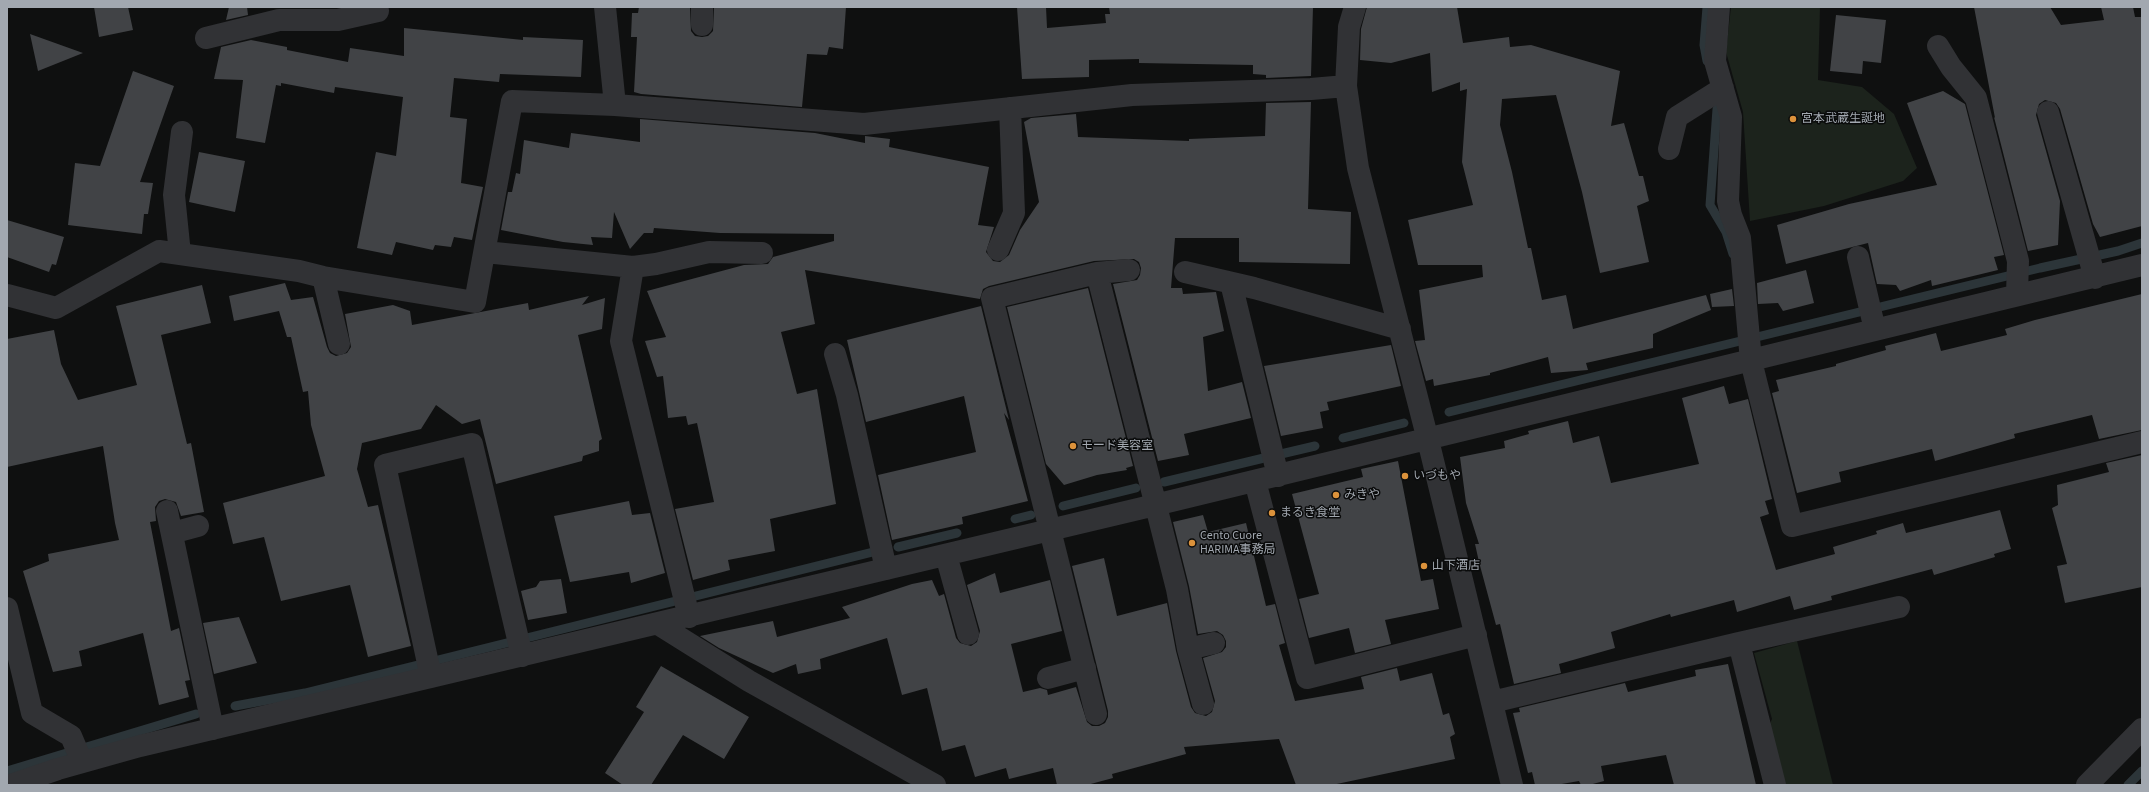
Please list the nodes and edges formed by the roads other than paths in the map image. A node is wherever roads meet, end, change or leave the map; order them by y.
1 (605, 7) edge
2 (1355, 7) edge
3 (1719, 7) edge
4 (378, 11) dead end
5 (278, 13) edge
6 (206, 38) dead end
7 (1938, 46) dead end
8 (1346, 86) junction
9 (1723, 88) junction
10 (615, 104) junction
11 (1010, 108) junction
12 (2048, 112) dead end
13 (182, 132) dead end
14 (1669, 149) dead end
15 (998, 250) dead end
16 (485, 252) junction
17 (762, 253) dead end
18 (180, 254) junction
19 (1858, 257) dead end
20 (2142, 266) edge
21 (633, 267) junction
22 (1129, 270) dead end
23 (1185, 272) dead end
24 (2093, 272) junction
25 (1097, 273) junction
26 (323, 277) junction
27 (2018, 278) junction
28 (1231, 283) junction
29 (7, 295) edge
30 (1400, 329) junction
31 (1875, 330) junction
32 (339, 344) dead end
33 (835, 354) dead end
34 (1751, 361) junction
35 (1428, 440) junction
36 (2142, 442) edge
37 (1274, 462) junction
38 (1255, 481) junction
39 (1155, 506) junction
40 (167, 511) dead end
41 (198, 526) dead end
42 (1050, 530) junction
43 (172, 533) junction
44 (946, 555) junction
45 (886, 569) junction
46 (1899, 606) dead end
47 (7, 608) edge
48 (689, 617) junction
49 (658, 624) junction
50 (968, 634) dead end
51 (1476, 635) junction
52 (1214, 643) dead end
53 (1739, 643) junction
54 (1188, 649) junction
55 (522, 656) junction
56 (1085, 668) junction
57 (431, 677) junction
58 (1048, 678) dead end
59 (1492, 702) junction
60 (1203, 704) dead end
61 (1096, 714) dead end
62 (210, 715) junction
63 (2142, 729) edge
64 (82, 762) junction
65 (930, 784) edge
66 (12, 785) edge
67 (1512, 785) edge
68 (1775, 785) edge
69 (2087, 785) edge

1 - 10 street
2 - 8 street
3 - 9 street
4 - 5 street
5 - 6 street
7 - 27 street
8 - 11 street
8 - 30 street
9 - 14 street
9 - 34 street
10 - 11 street
10 - 16 street
11 - 15 street
12 - 24 street
13 - 18 street
16 - 21 street
16 - 26 street
17 - 21 street
18 - 26 street
18 - 29 street
19 - 31 street
20 - 24 street
21 - 48 street
22 - 25 street
23 - 28 street
24 - 27 street
25 - 39 street
25 - 42 street
26 - 32 street
27 - 31 street
28 - 30 street
28 - 37 street
30 - 35 street
31 - 34 street
33 - 45 street
34 - 35 street
34 - 36 street
35 - 37 street
35 - 51 street
37 - 38 street
38 - 39 street
38 - 51 street
39 - 42 street
39 - 54 street
40 - 43 street
41 - 43 street
42 - 44 street
42 - 56 street
43 - 62 street
44 - 45 street
44 - 50 street
45 - 48 street
46 - 53 street
47 - 64 street
48 - 49 street
49 - 55 street
49 - 65 street
51 - 59 street
52 - 54 street
53 - 59 street
53 - 68 street
54 - 60 street
55 - 57 street
55 - 57 street
56 - 58 street
56 - 61 street
57 - 62 street
59 - 67 street
62 - 64 street
63 - 69 street
64 - 66 street

